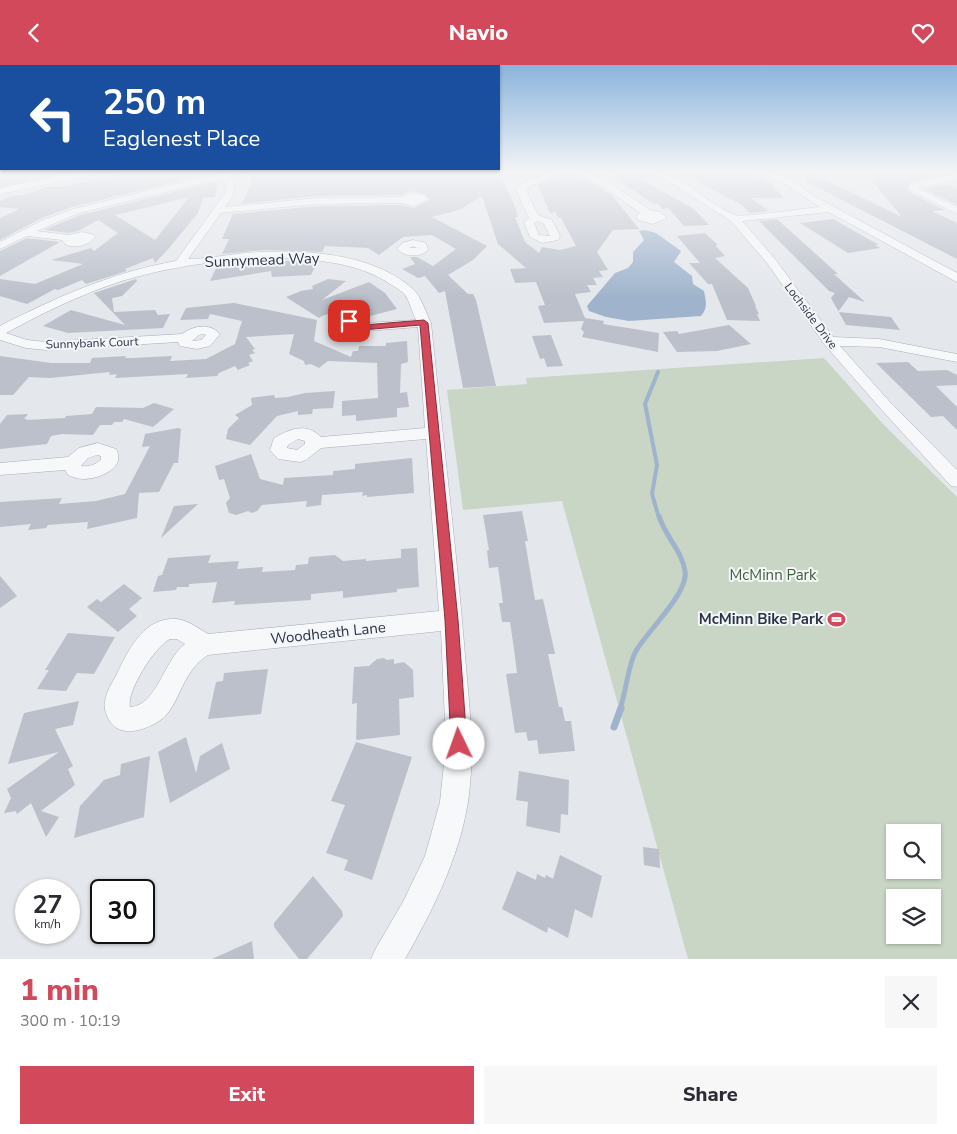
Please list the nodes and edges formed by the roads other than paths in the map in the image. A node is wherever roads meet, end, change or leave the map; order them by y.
1 (71, 213) edge
2 (217, 213) edge
3 (532, 213) edge
4 (725, 213) edge
5 (790, 213) edge
6 (838, 213) edge
7 (535, 219) dead end
8 (735, 219) junction
9 (26, 233) junction
10 (69, 239) dead end
11 (0, 246) edge
12 (398, 256) dead end
13 (182, 263) junction
14 (375, 268) junction
15 (957, 278) edge
16 (424, 323) junction
17 (362, 327) dead end
18 (0, 331) edge
19 (0, 336) edge
20 (184, 338) dead end
21 (829, 341) junction
22 (957, 358) edge
23 (434, 433) junction
24 (315, 443) dead end
25 (73, 463) dead end
26 (0, 469) edge
27 (957, 481) edge
28 (451, 620) junction
29 (205, 645) dead end
30 (387, 959) edge

1 - 9 street
2 - 13 street
3 - 7 street
4 - 8 street, Lochside Drive
5 - 8 street
6 - 15 street
8 - 21 street, Lochside Drive
9 - 10 street
9 - 11 street
12 - 14 street
13 - 14 street, Sunnymead Way
13 - 18 street, Sunnymead Way
14 - 16 street, Sunnymead Way
16 - 17 street
16 - 23 street, Sunnymead Way
19 - 20 street, Sunnybank Court
21 - 22 street
21 - 27 street, Lochside Drive
23 - 24 street
23 - 28 street, Sunnymead Way
25 - 26 street
28 - 29 street, Woodheath Lane
28 - 30 street, Sunnymead Way

